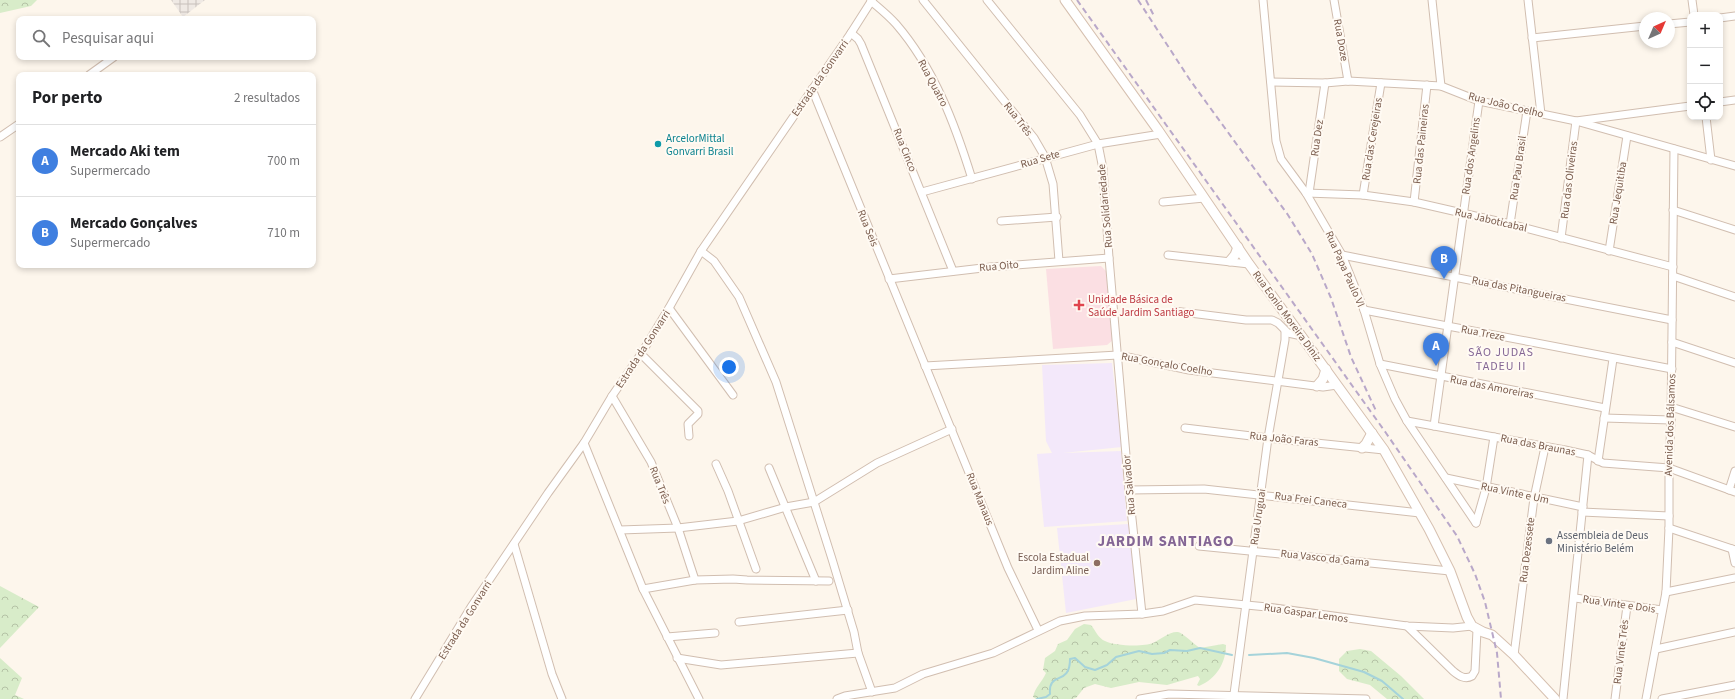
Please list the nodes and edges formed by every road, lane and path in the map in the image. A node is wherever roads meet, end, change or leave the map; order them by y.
1 (872, 0) edge
2 (923, 0) edge
3 (987, 0) edge
4 (1065, 0) edge
5 (1263, 0) edge
6 (1334, 0) edge
7 (1432, 0) edge
8 (1528, 0) edge
9 (1692, 0) edge
10 (1694, 12) edge
11 (1735, 16) edge
12 (1723, 18) edge
13 (1687, 22) edge
14 (1675, 23) edge
15 (1639, 27) edge
16 (851, 33) junction
17 (1532, 38) junction
18 (110, 60) edge
19 (93, 72) edge
20 (1348, 81) junction
21 (1271, 82) junction
22 (1325, 83) junction
23 (1381, 83) junction
24 (1427, 85) junction
25 (1441, 86) junction
26 (812, 89) junction
27 (1735, 100) edge
28 (1479, 101) junction
29 (1723, 102) edge
30 (1687, 106) edge
31 (1527, 111) junction
32 (1541, 114) junction
33 (1706, 120) edge
34 (1576, 121) junction
35 (16, 126) edge
36 (1160, 134) junction
37 (1627, 136) junction
38 (0, 137) edge
39 (1098, 144) junction
40 (1674, 150) junction
41 (1045, 157) junction
42 (1711, 160) junction
43 (1735, 166) edge
44 (972, 179) junction
45 (922, 192) junction
46 (1308, 193) junction
47 (1363, 195) junction
48 (1204, 198) junction
49 (1163, 202) dead end
50 (1414, 202) junction
51 (1673, 210) junction
52 (1462, 213) junction
53 (1057, 217) junction
54 (1001, 221) dead end
55 (1510, 224) junction
56 (1735, 230) edge
57 (1561, 238) junction
58 (1238, 248) junction
59 (701, 251) junction
60 (1610, 251) junction
61 (1342, 254) junction
62 (1168, 255) dead end
63 (1109, 258) junction
64 (1059, 261) junction
65 (1230, 261) junction
66 (1249, 264) junction
67 (1673, 268) junction
68 (953, 271) junction
69 (1673, 276) junction
70 (1455, 277) junction
71 (889, 279) junction
72 (1735, 297) edge
73 (669, 308) junction
74 (1364, 310) junction
75 (1174, 311) dead end
76 (1277, 317) junction
77 (1672, 320) junction
78 (1448, 326) junction
79 (1287, 333) junction
80 (1302, 336) junction
81 (1672, 342) junction
82 (641, 354) junction
83 (1118, 355) junction
84 (1613, 359) junction
85 (1735, 363) edge
86 (1380, 364) junction
87 (925, 366) junction
88 (1326, 369) junction
89 (1672, 369) junction
90 (1441, 377) junction
91 (1277, 382) junction
92 (1337, 385) junction
93 (1317, 386) junction
94 (733, 394) dead end
95 (612, 396) junction
96 (1671, 407) junction
97 (1605, 408) junction
98 (1604, 418) junction
99 (1671, 420) junction
100 (1407, 421) junction
101 (1434, 426) junction
102 (1735, 427) edge
103 (1185, 428) dead end
104 (952, 429) junction
105 (1372, 433) junction
106 (689, 436) dead end
107 (1494, 437) junction
108 (1268, 438) junction
109 (584, 443) junction
110 (1545, 447) junction
111 (1362, 448) junction
112 (1384, 450) junction
113 (1588, 455) junction
114 (1598, 461) junction
115 (716, 464) dead end
116 (769, 468) dead end
117 (1669, 468) junction
118 (1735, 471) edge
119 (1446, 478) junction
120 (1486, 488) junction
121 (1129, 490) junction
122 (1732, 491) edge
123 (1261, 494) junction
124 (1534, 498) junction
125 (814, 502) junction
126 (786, 507) junction
127 (1583, 509) junction
128 (1420, 513) junction
129 (1669, 516) junction
130 (738, 521) junction
131 (678, 528) junction
132 (1669, 528) junction
133 (620, 530) junction
134 (514, 544) junction
135 (1199, 546) dead end
136 (1734, 549) edge
137 (1252, 551) junction
138 (1735, 563) edge
139 (756, 569) dead end
140 (1450, 571) junction
141 (1735, 578) edge
142 (695, 580) junction
143 (816, 581) junction
144 (829, 581) dead end
145 (643, 588) junction
146 (1666, 592) junction
147 (1575, 598) junction
148 (1246, 605) junction
149 (1627, 606) junction
150 (848, 610) junction
151 (1662, 610) junction
152 (1142, 614) junction
153 (739, 622) dead end
154 (1407, 626) junction
155 (1474, 628) junction
156 (1038, 630) junction
157 (1735, 632) edge
158 (715, 633) dead end
159 (667, 637) junction
160 (1656, 649) junction
161 (858, 653) junction
162 (1514, 655) junction
163 (677, 658) junction
164 (1735, 685) edge
165 (872, 692) junction
166 (1234, 694) junction
167 (1327, 698) edge
168 (414, 699) edge
169 (562, 699) edge
170 (699, 699) edge
171 (837, 699) edge
172 (1140, 699) edge
173 (1366, 699) edge
174 (1555, 699) edge
175 (1563, 699) edge
176 (1615, 699) edge
177 (1646, 699) edge
178 (1662, 699) edge

1 - 16 street, Estrada da Gonvarri
1 - 44 street, Rua Quatro
2 - 41 street, Rua Três
3 - 39 street, Rua Solidariedade
4 - 36 main road, Rua Eonio Moreira Diniz
5 - 21 street, Rua Papa Paulo VI
6 - 20 street, Rua Doze
7 - 25 street
8 - 17 street
9 - 10 street
11 - 12 street
13 - 14 street
15 - 17 street
16 - 26 street, Estrada da Gonvarri
16 - 45 street, Rua Cinco
17 - 32 street
18 - 19 street
20 - 22 street, Rua João Coelho
20 - 23 street, Rua João Coelho
21 - 22 street, Rua João Coelho
21 - 46 street, Rua Papa Paulo VI
22 - 46 street, Rua Dez
23 - 24 street, Rua João Coelho
23 - 47 street, Rua das Cerejeiras
24 - 25 street, Rua João Coelho
24 - 50 street, Rua das Paineiras
25 - 28 street, Rua João Coelho
26 - 59 street, Estrada da Gonvarri
26 - 71 street, Rua Seis
27 - 29 street
28 - 31 street, Rua João Coelho
28 - 52 street, Rua dos Angelins
30 - 34 street
31 - 32 street, Rua João Coelho
31 - 55 street, Rua Pau Brasil
32 - 34 street, Rua João Coelho
33 - 42 street
34 - 37 street, Rua João Coelho
34 - 57 street, Rua das Oliveiras
35 - 38 street
36 - 39 street, Rua Sete
36 - 48 main road, Rua Eonio Moreira Diniz
37 - 40 street, Rua João Coelho
37 - 60 street, Rua Jequitiba
39 - 41 street, Rua Sete
39 - 63 street, Rua Solidariedade
40 - 42 street, Rua João Coelho
40 - 51 street, Avenida dos Bálsamos
41 - 44 street, Rua Sete
41 - 53 street, Rua Três
42 - 43 street, Rua João Coelho
44 - 45 street, Rua Sete
45 - 68 street, Rua Cinco
46 - 47 street, Rua Jaboticabal
46 - 61 street, Rua Papa Paulo VI
47 - 50 street, Rua Jaboticabal
48 - 49 street
48 - 58 main road, Rua Eonio Moreira Diniz
50 - 52 street, Rua Jaboticabal
51 - 56 street
51 - 67 street, Avenida dos Bálsamos
52 - 55 street, Rua Jaboticabal
52 - 70 street, Rua dos Angelins
53 - 54 street
53 - 64 street, Rua Três
55 - 57 street, Rua Jaboticabal
57 - 60 street, Rua Jaboticabal
58 - 65 main road
58 - 66 main road, Rua Eonio Moreira Diniz
59 - 73 street, Estrada da Gonvarri
59 - 125 street
60 - 67 street, Rua Jaboticabal
61 - 70 street, Rua das Pitangueiras
61 - 74 street, Rua Papa Paulo VI
62 - 65 street
63 - 64 street, Rua Oito
63 - 83 street, Rua Solidariedade
64 - 68 street, Rua Oito
65 - 66 street
66 - 76 main road, Rua Eonio Moreira Diniz
67 - 69 street, Avenida dos Bálsamos
68 - 71 street, Rua Oito
69 - 72 street
69 - 77 street, Avenida dos Bálsamos
70 - 77 street, Rua das Pitangueiras
70 - 78 street, Rua dos Angelins
71 - 87 street, Rua Seis
73 - 82 street, Estrada da Gonvarri
73 - 94 street
74 - 78 street, Rua Treze
74 - 86 street, Rua Papa Paulo VI
75 - 76 street
76 - 79 street
76 - 80 main road, Rua Eonio Moreira Diniz
77 - 81 street, Avenida dos Bálsamos
78 - 84 street, Rua Treze
78 - 90 street, Rua dos Angelins
79 - 80 street
79 - 91 street, Rua Uruguai
80 - 88 main road, Rua Eonio Moreira Diniz
81 - 85 street
81 - 89 street, Avenida dos Bálsamos
82 - 95 street, Estrada da Gonvarri
82 - 106 street
83 - 87 street, Rua Gonçalo Coelho
83 - 91 street, Rua Gonçalo Coelho
83 - 121 street, Rua Salvador
84 - 89 street, Rua Treze
84 - 97 street
86 - 90 street, Rua das Amoreiras
86 - 100 street, Rua Papa Paulo VI
87 - 104 street, Rua Manaus
88 - 92 main road, Rua Eonio Moreira Diniz
88 - 93 main road
89 - 96 street, Avenida dos Bálsamos
90 - 97 street, Rua das Amoreiras
90 - 101 street, Rua dos Angelins
91 - 93 street, Rua Gonçalo Coelho
91 - 108 street, Rua Uruguai
92 - 93 street, Rua Gonçalo Coelho
92 - 105 main road, Rua Eonio Moreira Diniz
95 - 109 street, Estrada da Gonvarri
95 - 131 street, Rua Três
96 - 99 street, Avenida dos Bálsamos
96 - 102 street
97 - 98 street
98 - 99 street
98 - 114 street
99 - 117 street, Avenida dos Bálsamos
100 - 101 street, Rua das Braunas
100 - 119 street, Rua Papa Paulo VI
101 - 107 street, Rua das Braunas
103 - 108 street, Rua João Faras
104 - 125 street
104 - 156 street, Rua Manaus
105 - 111 main road
105 - 112 main road, Rua Eonio Moreira Diniz
107 - 110 street, Rua das Braunas
107 - 120 street
108 - 111 street, Rua João Faras
108 - 123 street, Rua Uruguai
109 - 133 street
109 - 134 street, Estrada da Gonvarri
110 - 113 street, Rua das Braunas
110 - 124 street, Rua Dezessete
111 - 112 street, Rua João Faras
112 - 128 main road, Rua Eonio Moreira Diniz
113 - 114 street, Rua das Braunas
113 - 127 street
114 - 117 street, Rua das Braunas
115 - 130 street
116 - 126 street
117 - 122 street, Rua das Braunas
117 - 129 street, Avenida dos Bálsamos
118 - 122 street
119 - 120 street, Rua Vinte e Um
119 - 120 street, Rua Papa Paulo VI
120 - 124 street, Rua Vinte e Um
121 - 123 street, Rua Frei Caneca
121 - 152 street, Rua Salvador
123 - 128 street, Rua Frei Caneca
123 - 137 street, Rua Uruguai
124 - 127 street, Rua Vinte e Um
124 - 162 street, Rua Dezessete
125 - 126 street
125 - 150 street
126 - 130 street
126 - 143 street
127 - 129 street, Rua Vinte e Um
127 - 147 street
128 - 140 main road, Rua Eonio Moreira Diniz
129 - 132 street, Avenida dos Bálsamos
130 - 131 street
130 - 139 street
131 - 133 street
131 - 142 street, Rua Três
132 - 136 street
132 - 146 street, Avenida dos Bálsamos
133 - 145 street
134 - 168 street, Estrada da Gonvarri
134 - 169 street
135 - 137 street, Rua Vasco da Gama
136 - 138 street
137 - 140 street, Rua Vasco da Gama
137 - 148 street, Rua Uruguai
140 - 155 main road, Rua Eonio Moreira Diniz
141 - 146 street
142 - 143 street
142 - 145 street
143 - 144 street
145 - 159 street
146 - 151 street, Avenida dos Bálsamos
147 - 149 street, Rua Vinte e Dois
147 - 175 street
148 - 152 street, Rua Gaspar Lemos
148 - 154 street, Rua Gaspar Lemos
148 - 166 street, Rua Uruguai
149 - 151 street, Rua Vinte e Dois
149 - 176 street, Rua Vinte Três
150 - 153 street
150 - 161 street
151 - 160 street, Avenida dos Bálsamos
152 - 156 street, Rua Gaspar Lemos
154 - 155 street, Rua Gaspar Lemos
154 - 155 street
155 - 162 main road
156 - 165 street, Rua Gaspar Lemos
157 - 160 street
158 - 159 street
159 - 163 street
160 - 177 street, Avenida dos Bálsamos
161 - 163 street
161 - 165 street
162 - 174 main road
163 - 170 street
164 - 178 street
165 - 171 street, Rua Gaspar Lemos
166 - 167 street
166 - 172 street
167 - 173 street

